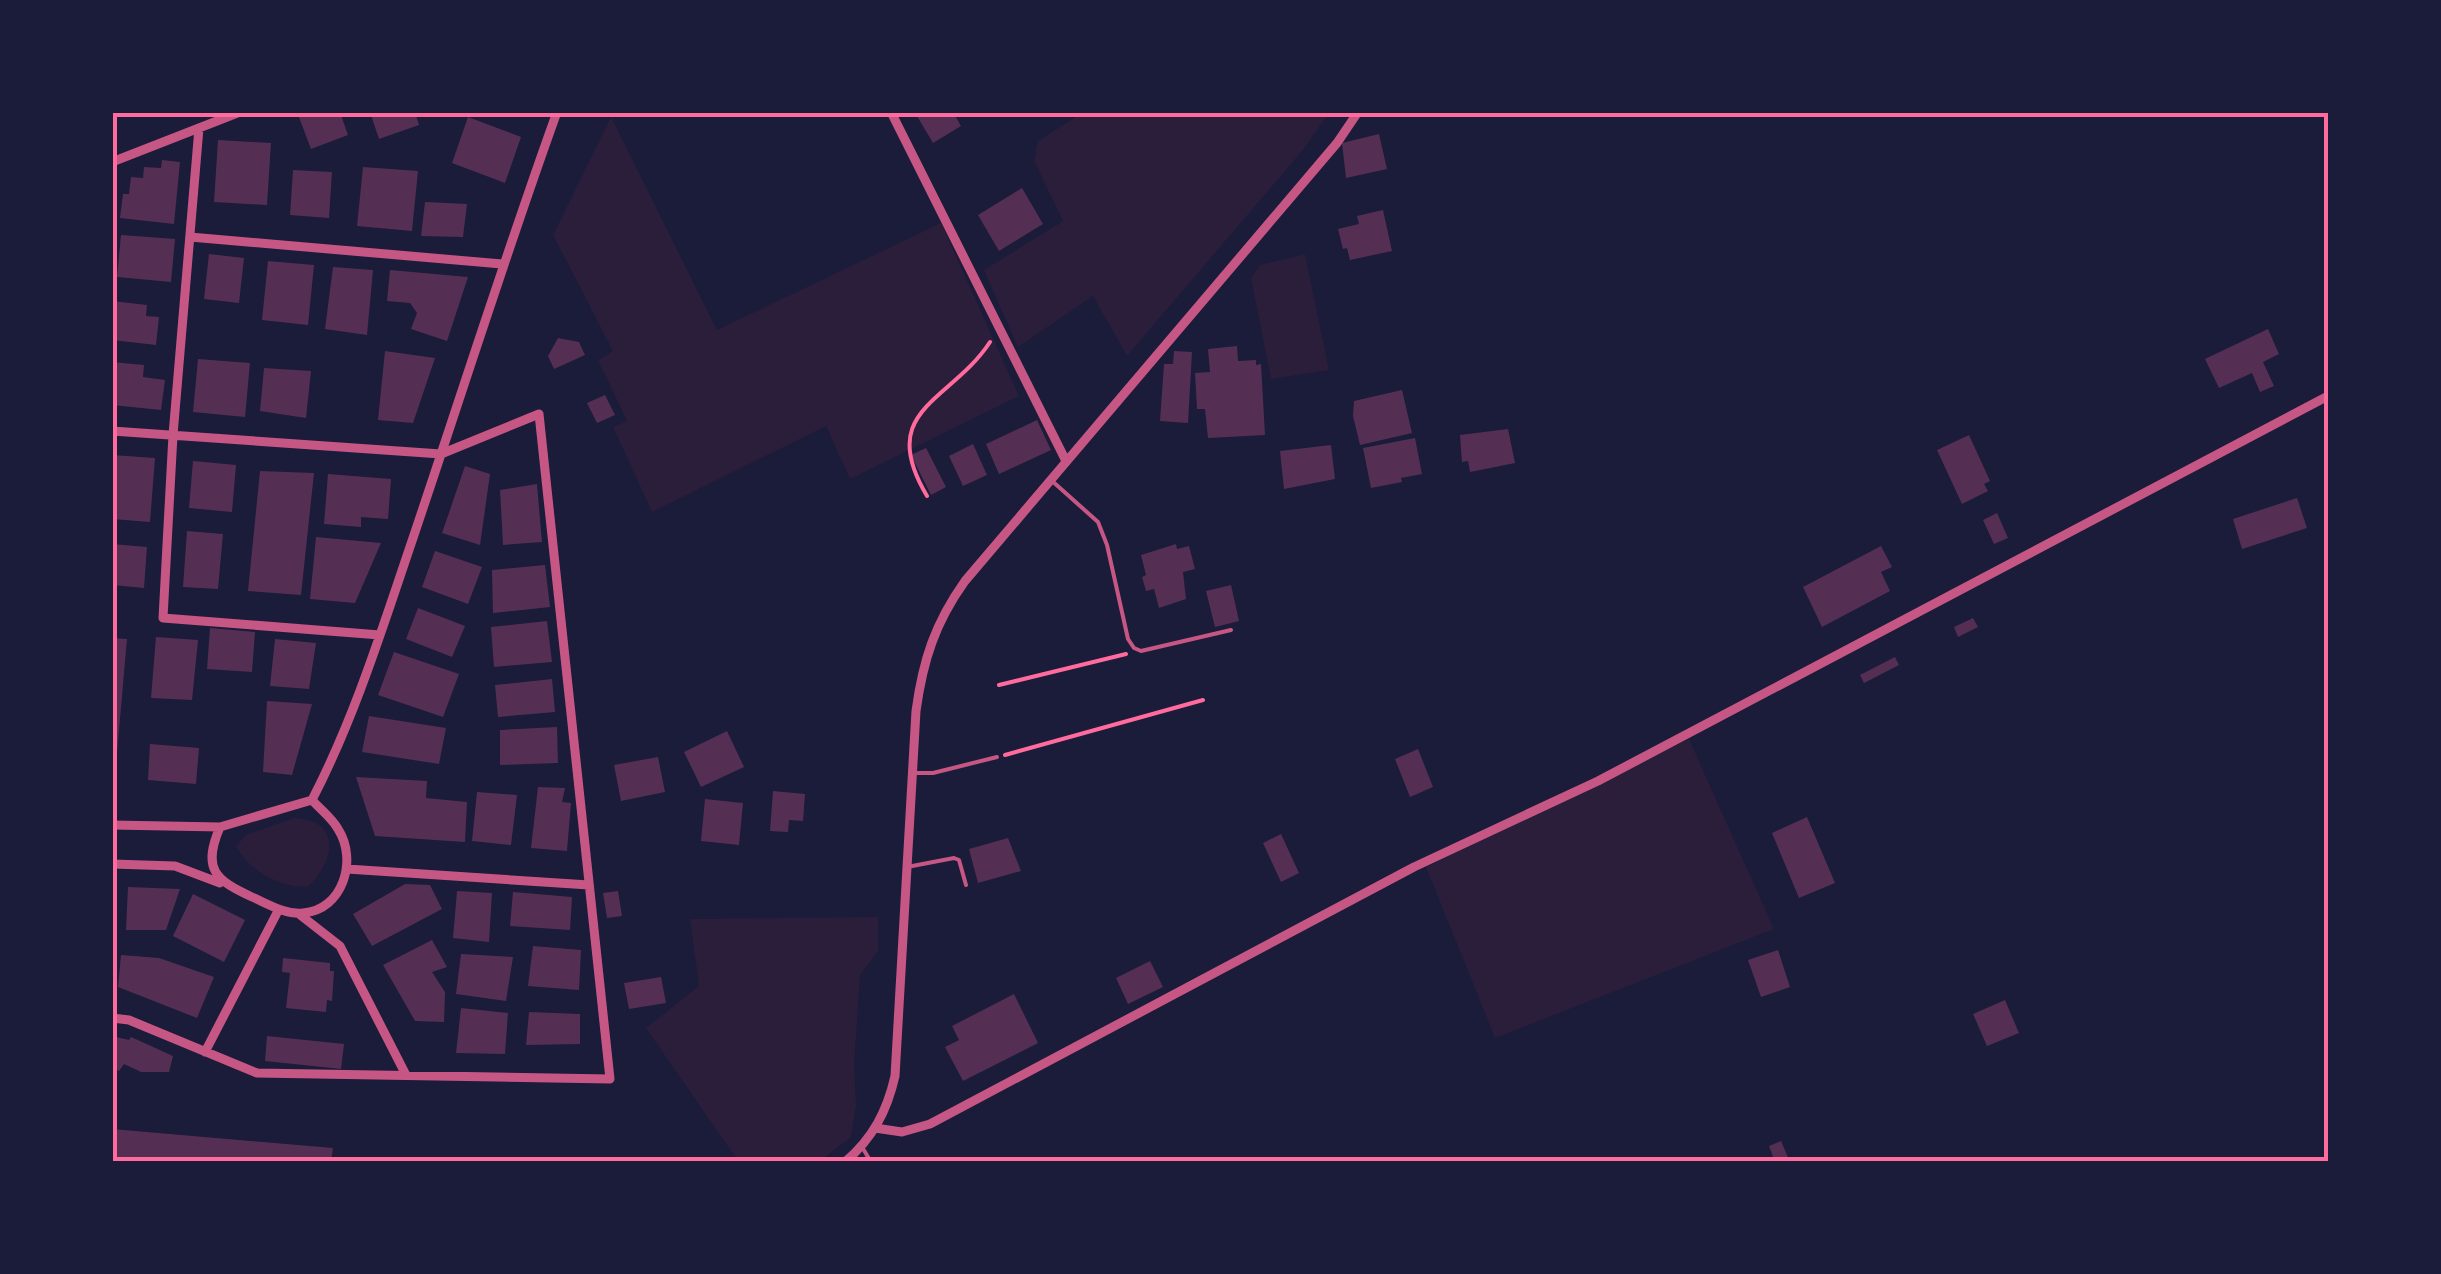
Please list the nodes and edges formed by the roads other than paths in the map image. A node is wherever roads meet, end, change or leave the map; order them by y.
1 (240, 112) edge
2 (556, 112) edge
3 (892, 112) edge
4 (1358, 112) edge
5 (199, 128) junction
6 (112, 162) edge
7 (190, 237) junction
8 (502, 264) junction
9 (2328, 396) edge
10 (112, 430) edge
11 (173, 435) junction
12 (441, 454) junction
13 (1066, 461) junction
14 (1050, 480) junction
15 (1231, 630) dead end
16 (380, 635) junction
17 (997, 757) road end
18 (912, 773) junction
19 (312, 800) junction
20 (112, 825) edge
21 (220, 828) junction
22 (112, 864) edge
23 (907, 867) junction
24 (346, 868) junction
25 (220, 882) junction
26 (590, 885) junction
27 (966, 885) dead end
28 (279, 909) junction
29 (299, 914) junction
30 (112, 1018) edge
31 (204, 1052) junction
32 (406, 1075) junction
33 (875, 1128) junction
34 (862, 1147) junction
35 (846, 1162) edge
36 (871, 1162) edge

1 - 5 street
2 - 8 street
3 - 13 street
4 - 13 street
5 - 6 street
5 - 7 street
7 - 8 street
7 - 11 street
8 - 12 street
9 - 33 street
10 - 11 street
11 - 12 street
11 - 16 street
12 - 16 street
12 - 26 street
13 - 14 street
14 - 15 lane
14 - 18 street
16 - 19 street
17 - 18 lane
18 - 23 street
19 - 21 street
19 - 24 street
20 - 21 street
21 - 25 street
22 - 25 street
23 - 27 lane
23 - 33 street
24 - 26 street
24 - 29 street
25 - 28 street
26 - 32 street
28 - 29 street
28 - 31 street
29 - 32 street
30 - 31 street
31 - 32 street
33 - 34 street
34 - 35 street
34 - 36 lane

